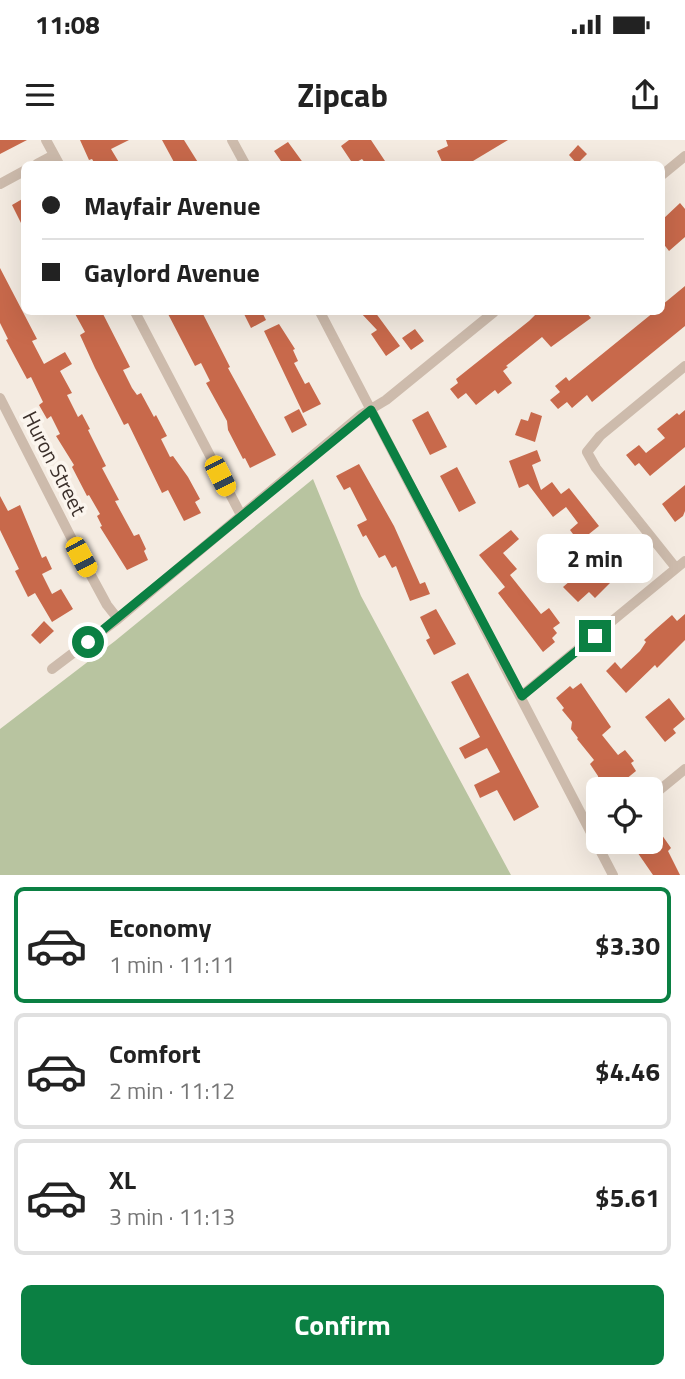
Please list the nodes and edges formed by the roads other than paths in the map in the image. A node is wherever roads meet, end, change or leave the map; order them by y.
1 (46, 140) edge
2 (232, 140) edge
3 (685, 156) edge
4 (57, 160) edge
5 (243, 161) edge
6 (21, 173) edge
7 (665, 173) edge
8 (0, 184) edge
9 (137, 315) edge
10 (322, 315) edge
11 (490, 315) edge
12 (685, 366) edge
13 (0, 398) edge
14 (371, 410) junction
15 (241, 515) junction
16 (681, 565) edge
17 (118, 619) junction
18 (52, 669) dead end
19 (522, 696) junction
20 (685, 769) edge
21 (663, 787) edge
22 (586, 818) edge
23 (604, 854) edge
24 (613, 875) edge

1 - 4 street
2 - 5 street
3 - 7 street
6 - 8 street
9 - 15 street
10 - 14 street
11 - 14 street
12 - 16 street
13 - 17 street, Huron Street
14 - 15 street
14 - 19 street
15 - 17 street
16 - 19 street
17 - 18 street
19 - 22 street
20 - 21 street
23 - 24 street

